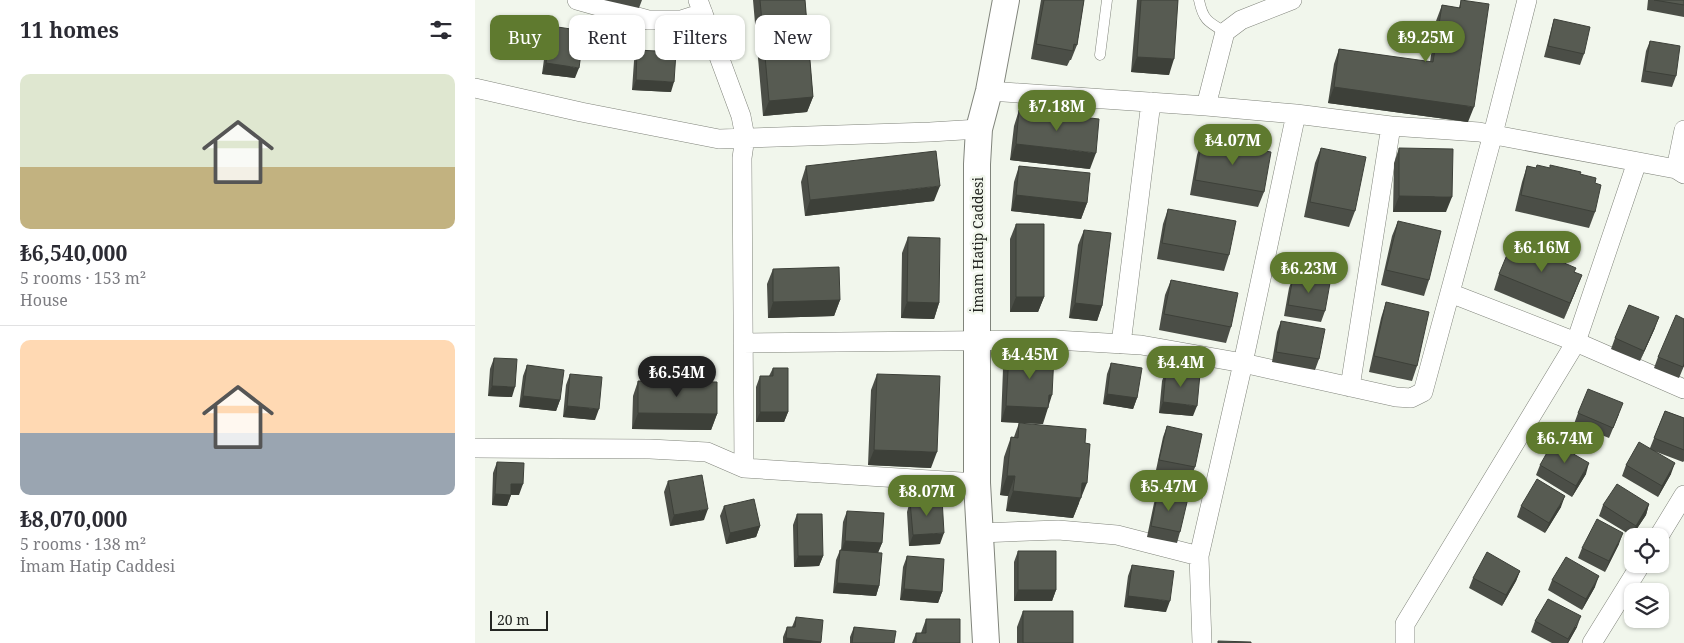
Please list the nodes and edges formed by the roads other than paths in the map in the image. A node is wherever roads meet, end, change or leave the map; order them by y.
1 (577, 0) edge
2 (1005, 0) edge
3 (1107, 0) edge
4 (1199, 0) edge
5 (1292, 0) edge
6 (1527, 0) edge
7 (701, 6) edge
8 (1225, 32) junction
9 (1100, 55) dead end
10 (475, 88) edge
11 (989, 91) junction
12 (1151, 102) junction
13 (1206, 106) junction
14 (1296, 114) junction
15 (1391, 126) junction
16 (979, 129) junction
17 (1684, 130) edge
18 (1493, 134) junction
19 (745, 137) junction
20 (1637, 162) junction
21 (1680, 172) edge
22 (1450, 293) junction
23 (977, 340) junction
24 (1576, 342) junction
25 (743, 343) junction
26 (1121, 344) junction
27 (1243, 363) junction
28 (1349, 387) junction
29 (1684, 389) edge
30 (475, 448) edge
31 (744, 468) junction
32 (977, 483) junction
33 (1684, 495) edge
34 (1664, 528) edge
35 (980, 533) junction
36 (1199, 556) junction
37 (1635, 573) edge
38 (986, 643) edge
39 (1201, 643) edge
40 (1405, 643) edge
41 (1592, 643) edge

1 - 7 street
2 - 11 street, İmam Hatip Caddesi
3 - 9 lane
4 - 8 lane
5 - 8 street
6 - 18 street
7 - 19 street
8 - 13 street
10 - 19 street
11 - 12 street
11 - 16 street, İmam Hatip Caddesi
12 - 13 street
12 - 26 street
13 - 14 street
14 - 15 street
14 - 27 street
15 - 18 street
15 - 28 street
16 - 19 street
16 - 23 street, İmam Hatip Caddesi
17 - 21 street
18 - 20 street
18 - 22 street
19 - 25 street
20 - 21 street
20 - 24 street
22 - 24 street
22 - 28 street
23 - 25 street
23 - 26 street
23 - 32 street, İmam Hatip Caddesi
24 - 29 street
24 - 40 street
25 - 31 street
26 - 27 street
27 - 28 street
27 - 36 street
30 - 31 street
31 - 32 street
32 - 35 street, İmam Hatip Caddesi
33 - 34 street
35 - 36 street
35 - 38 street, İmam Hatip Caddesi
36 - 39 street
37 - 41 street

